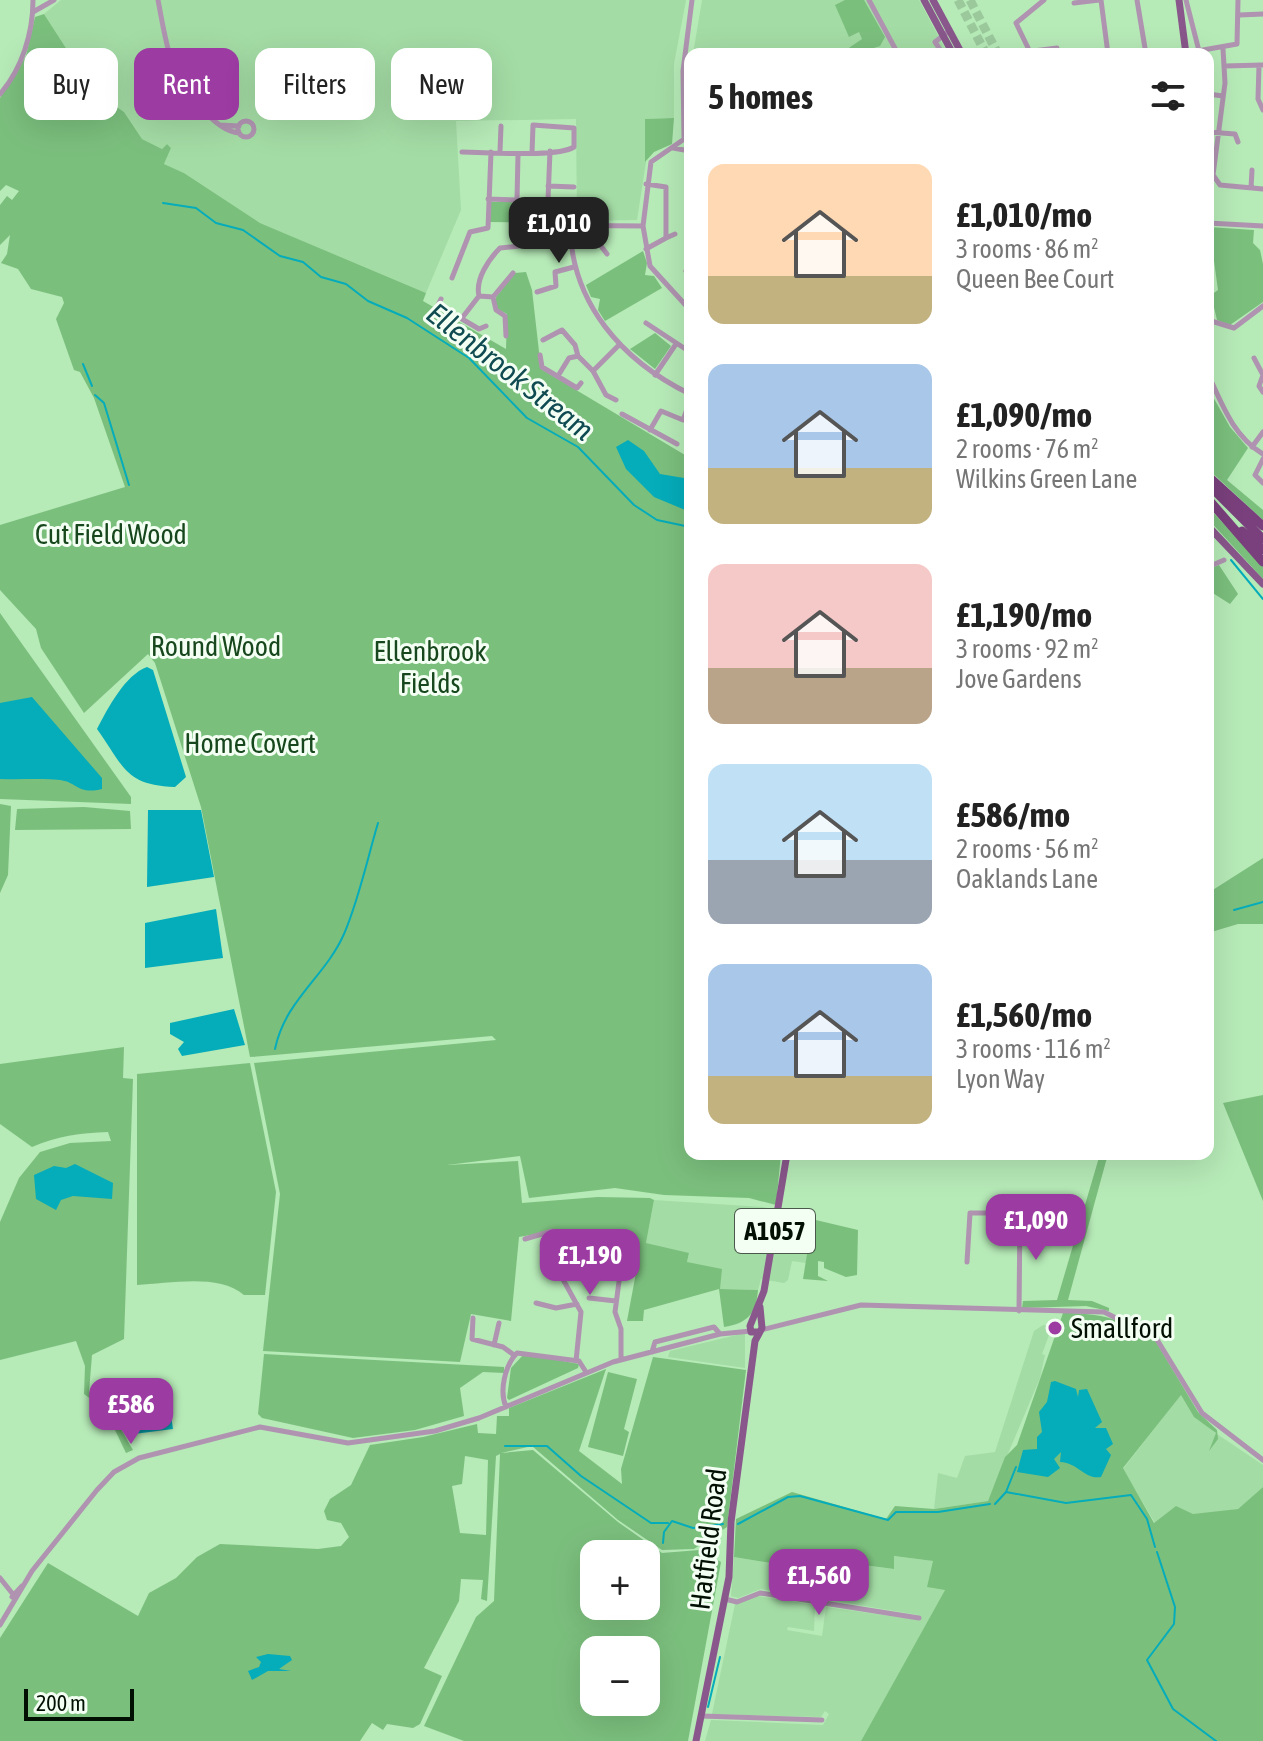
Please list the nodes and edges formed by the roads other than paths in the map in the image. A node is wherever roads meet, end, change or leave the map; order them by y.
1 (33, 0) edge
2 (54, 0) edge
3 (158, 0) edge
4 (692, 0) edge
5 (869, 0) edge
6 (924, 0) edge
7 (1044, 0) edge
8 (1100, 0) edge
9 (1137, 0) edge
10 (1179, 0) edge
11 (1186, 0) edge
12 (1238, 0) edge
13 (1074, 3) dead end
14 (934, 4) edge
15 (33, 12) junction
16 (1263, 14) edge
17 (1239, 15) junction
18 (946, 33) junction
19 (1048, 40) dead end
20 (686, 48) edge
21 (895, 48) edge
22 (939, 48) edge
23 (951, 48) edge
24 (957, 48) edge
25 (1030, 48) edge
26 (1053, 48) edge
27 (1107, 48) edge
28 (1145, 48) edge
29 (1185, 48) edge
30 (1198, 48) edge
31 (1223, 49) junction
32 (1214, 50) edge
33 (684, 63) edge
34 (1261, 65) edge
35 (1225, 66) junction
36 (0, 94) edge
37 (1214, 95) edge
38 (1223, 96) junction
39 (684, 98) edge
40 (1263, 110) edge
41 (501, 126) dead end
42 (239, 129) dead end
43 (1214, 132) edge
44 (1219, 132) junction
45 (684, 138) edge
46 (1238, 142) dead end
47 (672, 148) junction
48 (684, 150) edge
49 (500, 151) junction
50 (550, 151) junction
51 (462, 152) dead end
52 (491, 152) junction
53 (532, 153) junction
54 (518, 154) junction
55 (1214, 155) edge
56 (1252, 170) dead end
57 (1214, 177) edge
58 (646, 184) junction
59 (548, 186) junction
60 (574, 187) dead end
61 (666, 187) junction
62 (1251, 188) junction
63 (673, 189) dead end
64 (1263, 189) edge
65 (488, 199) junction
66 (517, 200) junction
67 (547, 201) junction
68 (1214, 222) edge
69 (547, 224) junction
70 (570, 225) junction
71 (598, 226) junction
72 (643, 226) junction
73 (1263, 226) edge
74 (675, 234) dead end
75 (666, 238) junction
76 (646, 249) junction
77 (607, 254) dead end
78 (574, 267) junction
79 (513, 273) dead end
80 (452, 278) dead end
81 (537, 292) dead end
82 (479, 296) junction
83 (493, 297) junction
84 (441, 299) dead end
85 (684, 304) edge
86 (1263, 306) edge
87 (462, 318) junction
88 (1214, 322) edge
89 (646, 323) dead end
90 (486, 326) dead end
91 (506, 336) dead end
92 (543, 340) dead end
93 (676, 344) junction
94 (619, 345) junction
95 (684, 349) edge
96 (540, 355) dead end
97 (578, 356) junction
98 (1254, 358) dead end
99 (593, 371) junction
100 (655, 375) junction
101 (1263, 375) edge
102 (558, 376) junction
103 (581, 383) dead end
104 (1214, 387) edge
105 (684, 391) edge
106 (1263, 392) edge
107 (616, 400) dead end
108 (622, 414) dead end
109 (683, 420) edge
110 (650, 430) junction
111 (1263, 432) edge
112 (677, 444) dead end
113 (1252, 447) junction
114 (1263, 457) edge
115 (1214, 481) edge
116 (1263, 483) edge
117 (1214, 490) edge
118 (1214, 505) edge
119 (1214, 507) edge
120 (1263, 526) edge
121 (1214, 532) edge
122 (1263, 539) edge
123 (1263, 550) edge
124 (1224, 560) dead end
125 (1263, 562) edge
126 (1214, 564) edge
127 (1263, 584) edge
128 (786, 1160) edge
129 (525, 1239) dead end
130 (589, 1240) dead end
131 (967, 1262) dead end
132 (598, 1265) dead end
133 (557, 1273) junction
134 (589, 1298) dead end
135 (616, 1301) junction
136 (536, 1303) dead end
137 (577, 1304) junction
138 (1019, 1311) junction
139 (473, 1318) dead end
140 (499, 1323) dead end
141 (757, 1328) junction
142 (494, 1345) junction
143 (514, 1355) junction
144 (621, 1360) junction
145 (576, 1361) junction
146 (586, 1372) junction
147 (506, 1407) junction
148 (1263, 1460) edge
149 (0, 1578) edge
150 (15, 1595) junction
151 (725, 1599) junction
152 (919, 1618) dead end
153 (0, 1625) edge
154 (701, 1716) junction
155 (822, 1720) dead end
156 (696, 1741) edge

1 - 15 street
2 - 15 street
3 - 42 street
4 - 20 street
5 - 21 street
6 - 18 main road
7 - 25 street
8 - 13 street
8 - 27 street
9 - 28 street
10 - 29 main road
11 - 30 street
12 - 17 street
14 - 18 main road
15 - 36 street
16 - 17 street
17 - 31 street
18 - 22 street
18 - 23 main road
18 - 24 main road
19 - 26 street
31 - 32 street
31 - 35 street
33 - 39 street
34 - 35 street
34 - 40 street
35 - 38 street
37 - 38 street
38 - 44 street
41 - 49 street
43 - 44 street
44 - 46 street
44 - 55 street
45 - 47 street
47 - 48 street
47 - 58 street
49 - 52 street
49 - 54 street
50 - 53 street
50 - 53 street
50 - 59 street
51 - 52 street
52 - 65 street
53 - 54 street
54 - 66 street
56 - 62 street
57 - 62 street
58 - 61 street
58 - 72 street
59 - 60 street
59 - 67 street
61 - 63 street
61 - 75 street
62 - 64 street
65 - 66 street
65 - 80 street
66 - 67 street
67 - 69 street
68 - 73 street
69 - 70 street
69 - 82 street
70 - 71 street
70 - 78 street
71 - 72 street
71 - 77 street
72 - 76 street
74 - 75 street
75 - 76 street
76 - 85 street
78 - 81 street
78 - 94 street
79 - 83 street
82 - 83 street
82 - 87 street
83 - 91 street
84 - 87 street
86 - 88 street
87 - 90 street
89 - 93 street
92 - 97 street
93 - 95 street
93 - 100 street
94 - 99 street
94 - 100 street
96 - 102 street
97 - 99 street
97 - 102 street
98 - 101 street
99 - 107 street
100 - 105 street
101 - 106 street
102 - 103 street
104 - 113 street
108 - 110 street
109 - 110 street
110 - 112 street
111 - 113 street
113 - 114 street
114 - 116 street
115 - 120 highway
117 - 122 highway
118 - 123 highway
119 - 125 highway
121 - 127 main road
124 - 126 street
128 - 141 main road, Hatfield Road / A1057
129 - 133 street
130 - 133 street
131 - 138 street
132 - 135 street
133 - 137 street
134 - 135 street
135 - 144 street
136 - 137 street
137 - 145 street
138 - 141 street
138 - 148 street
139 - 142 street
140 - 142 street
141 - 144 street
141 - 151 main road, Hatfield Road / A1057
142 - 143 street
143 - 145 street
143 - 147 street
144 - 146 street
145 - 146 street
146 - 147 street
147 - 150 street
149 - 150 street
150 - 153 street
151 - 152 street
151 - 154 main road, Hatfield Road / A1057
154 - 155 street
154 - 156 main road, Hatfield Road / A1057

